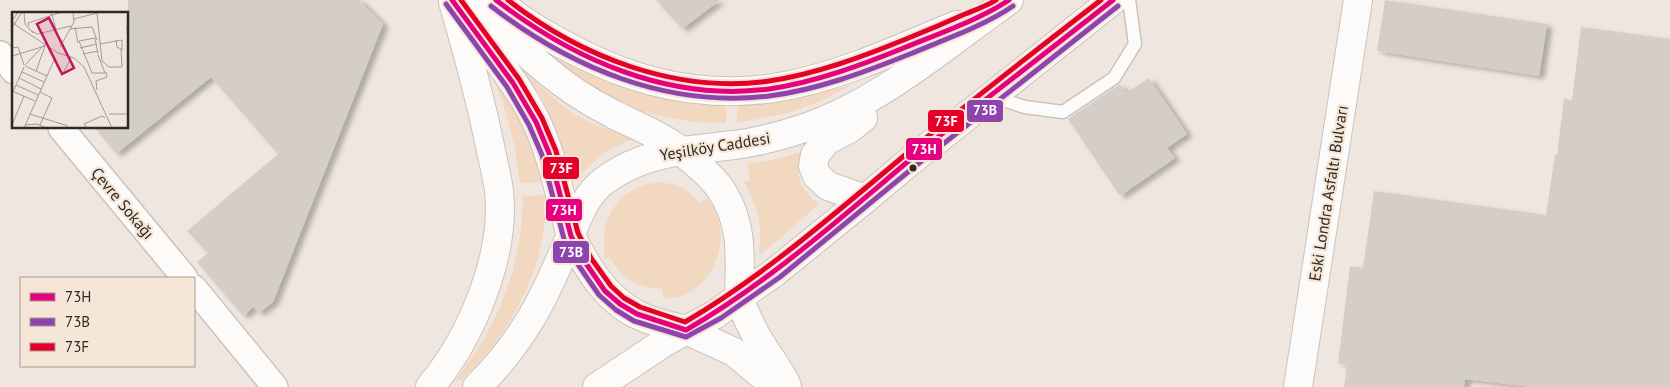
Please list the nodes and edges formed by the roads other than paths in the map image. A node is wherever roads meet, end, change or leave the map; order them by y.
1 (481, 0) edge
2 (496, 0) edge
3 (1113, 0) edge
4 (1129, 0) edge
5 (1358, 0) edge
6 (453, 1) edge
7 (1002, 5) edge
8 (0, 54) edge
9 (12, 69) edge
10 (894, 82) junction
11 (991, 96) junction
12 (62, 129) edge
13 (680, 150) junction
14 (865, 199) junction
15 (570, 236) junction
16 (184, 277) edge
17 (195, 289) edge
18 (738, 299) junction
19 (686, 330) junction
20 (275, 387) edge
21 (430, 387) edge
22 (477, 387) edge
23 (597, 387) edge
24 (781, 387) edge
25 (788, 387) edge
26 (1298, 387) edge

1 - 13 main road
2 - 7 main road
3 - 11 main road
4 - 11 lane
5 - 26 main road, Eski Londra Asfaltı Bulvarı
6 - 15 main road
6 - 21 main road
7 - 10 main road, Yeşilköy Caddesi
8 - 9 street
10 - 13 main road, Yeşilköy Caddesi
10 - 14 main road
11 - 14 main road
12 - 16 street, Çevre Sokağı
13 - 15 main road, Yeşilköy Caddesi
13 - 18 main road
14 - 18 main road
15 - 19 main road
15 - 22 main road, Yeşilköy Caddesi
17 - 20 street
18 - 19 main road
18 - 25 main road
19 - 23 main road
19 - 24 main road

